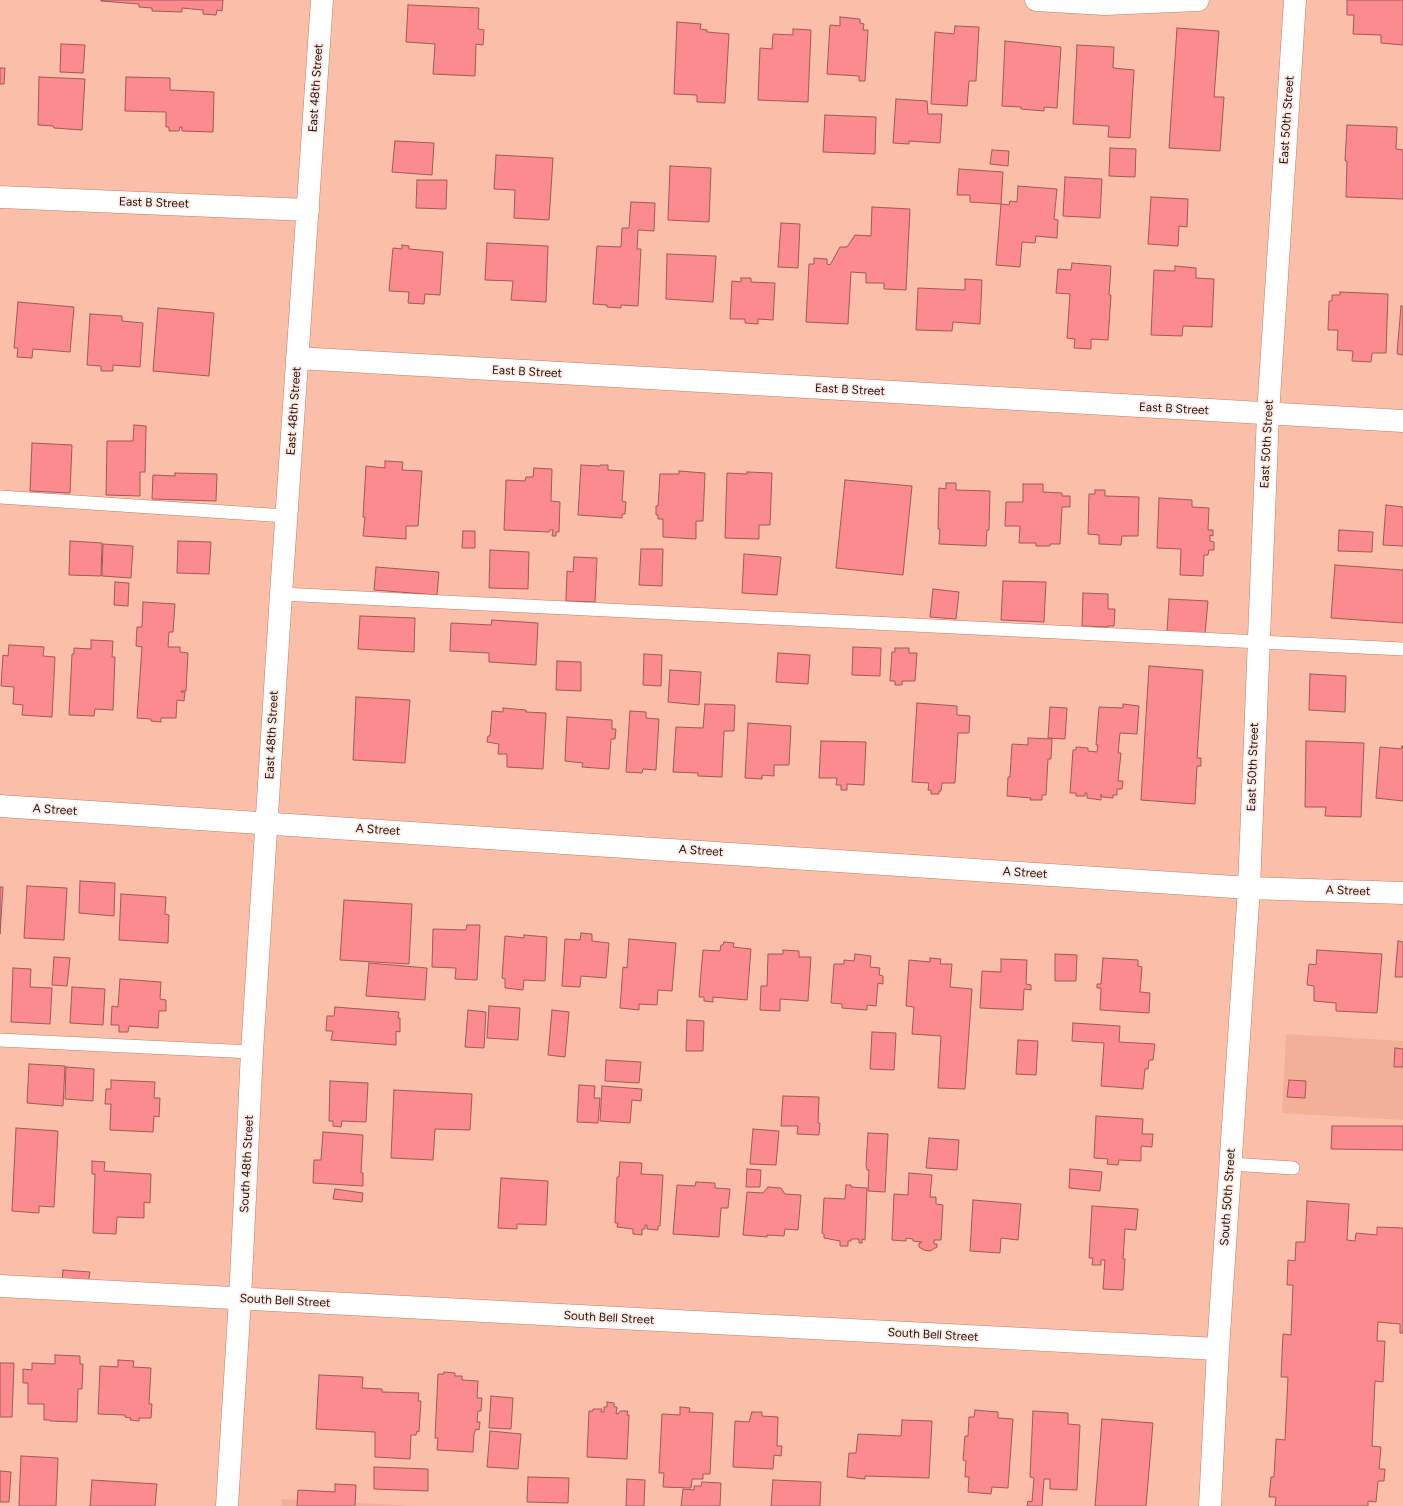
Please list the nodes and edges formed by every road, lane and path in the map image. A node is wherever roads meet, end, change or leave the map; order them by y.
1 (322, 0) edge
2 (1036, 0) edge
3 (1198, 0) edge
4 (1295, 0) edge
5 (0, 197) edge
6 (308, 210) junction
7 (297, 358) junction
8 (1268, 414) junction
9 (1403, 421) edge
10 (0, 497) edge
11 (286, 516) junction
12 (281, 594) junction
13 (1258, 642) junction
14 (1403, 649) edge
15 (0, 806) edge
16 (267, 823) junction
17 (1249, 888) junction
18 (1403, 893) edge
19 (0, 1040) edge
20 (252, 1052) junction
21 (1230, 1164) junction
22 (1293, 1168) dead end
23 (0, 1286) edge
24 (240, 1299) junction
25 (1218, 1349) junction
26 (227, 1506) edge
27 (1210, 1506) edge

1 - 6 street, East 48th Street
2 - 3 street
4 - 8 street, East 50th Street
5 - 6 street, East B Street
6 - 7 street, East 48th Street
7 - 8 street, East B Street
7 - 11 street, East 48th Street
8 - 9 street, East B Street
8 - 13 street, East 50th Street
10 - 11 lane
11 - 12 street, East 48th Street
12 - 13 lane
12 - 16 street, East 48th Street
13 - 14 lane
13 - 17 street, East 50th Street
15 - 16 street, A Street
16 - 17 street, A Street
16 - 20 street, South 48th Street
17 - 18 street, A Street
17 - 21 street, South 50th Street
19 - 20 lane
20 - 24 street, South 48th Street
21 - 22 lane
21 - 25 street, South 50th Street
23 - 24 street, South Bell Street
24 - 25 street, South Bell Street
24 - 26 street, South 48th Street
25 - 27 street, South 50th Street

